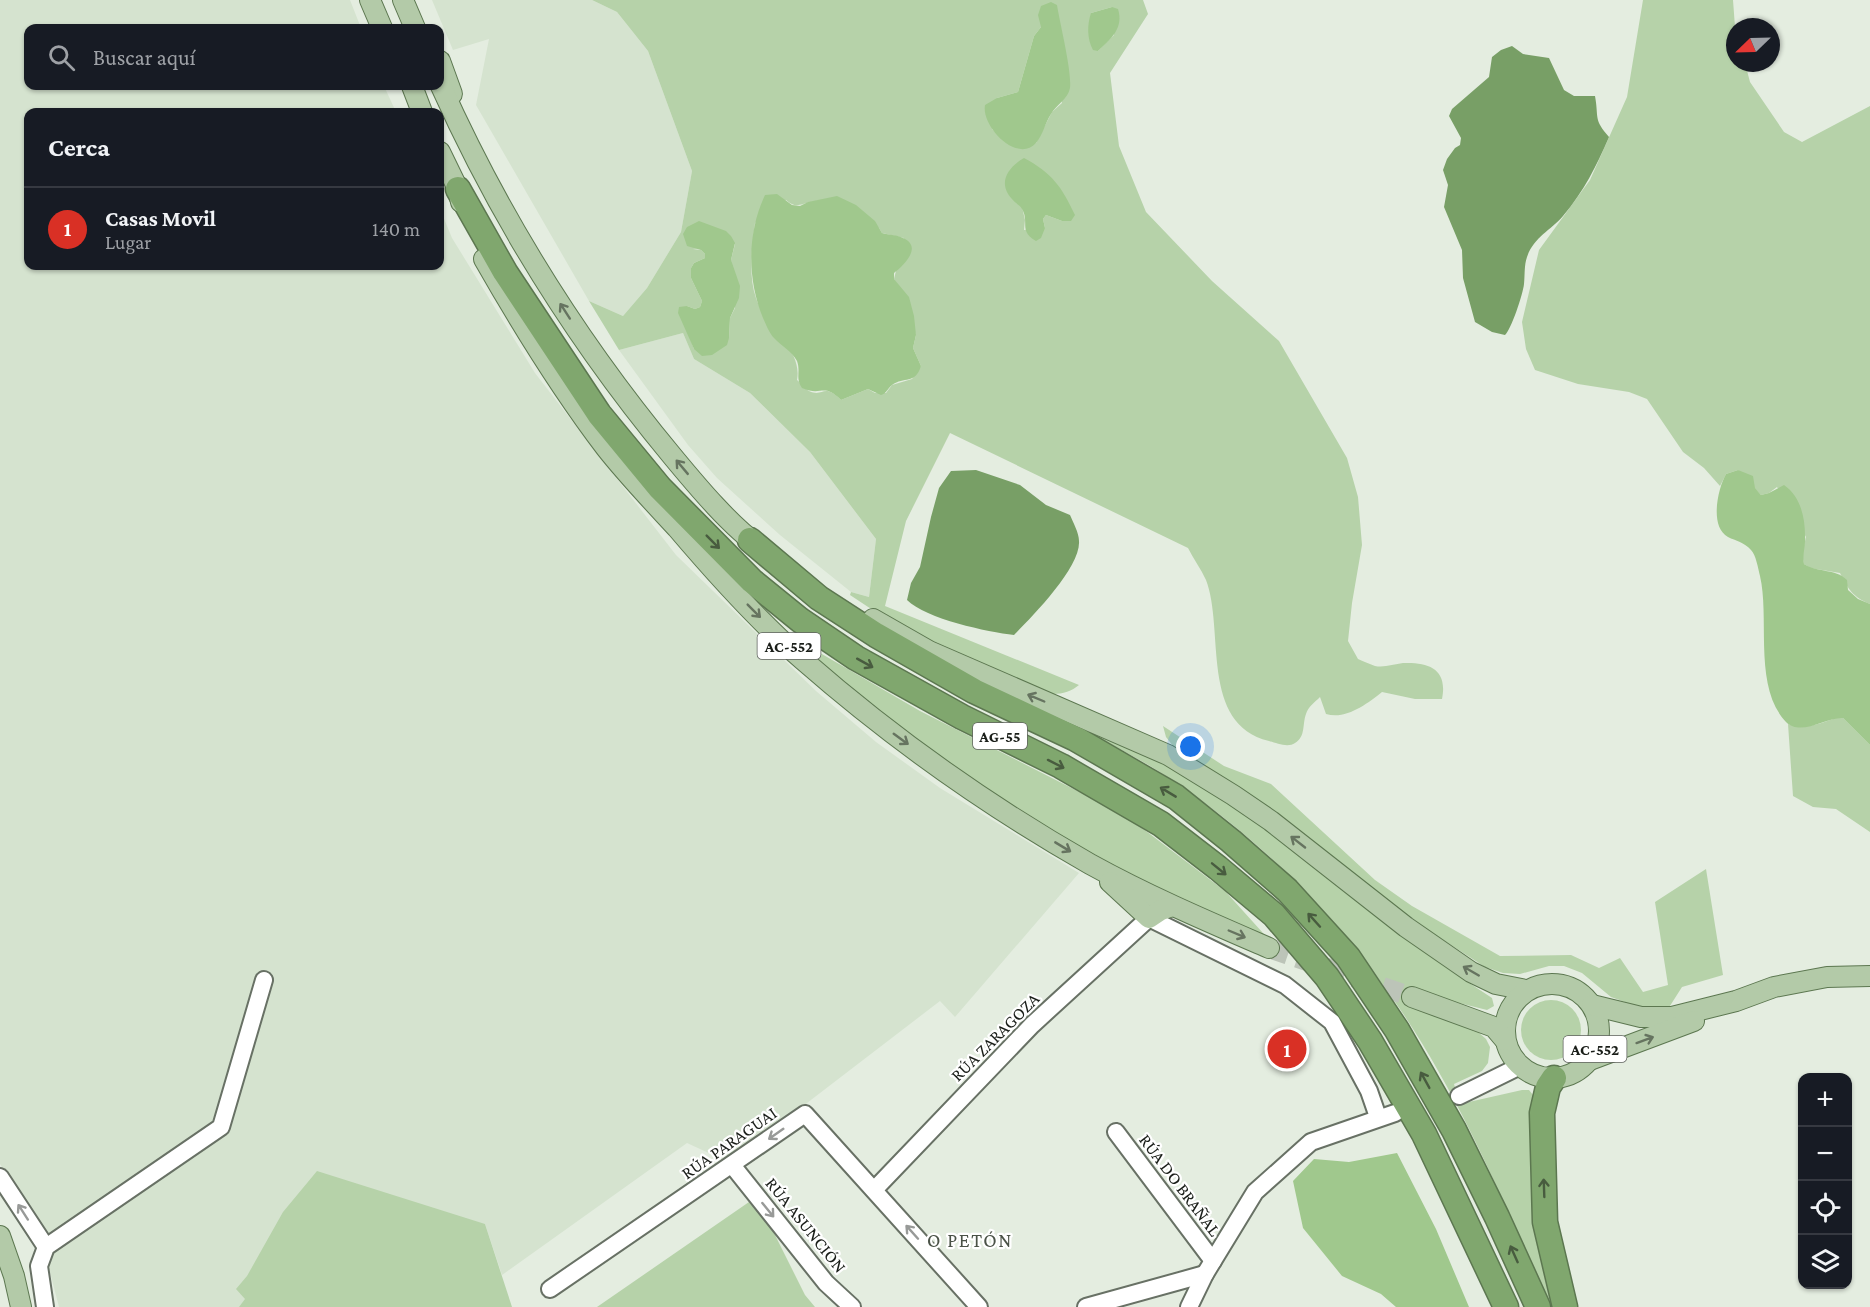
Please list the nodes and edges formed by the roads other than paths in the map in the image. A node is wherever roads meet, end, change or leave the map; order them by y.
1 (370, 0) edge
2 (380, 0) edge
3 (403, 0) edge
4 (417, 0) edge
5 (380, 24) edge
6 (389, 24) edge
7 (413, 24) edge
8 (426, 24) edge
9 (444, 71) edge
10 (443, 90) edge
11 (444, 160) edge
12 (484, 175) junction
13 (458, 189) junction
14 (750, 540) junction
15 (1091, 864) junction
16 (1172, 906) junction
17 (1149, 918) junction
18 (1269, 948) tunnel mouth
19 (1870, 976) edge
20 (264, 980) dead end
21 (1526, 990) junction
22 (1412, 997) tunnel mouth
23 (1736, 1001) junction
24 (1592, 1005) junction
25 (1505, 1040) junction
26 (1590, 1060) junction
27 (1520, 1066) junction
28 (1554, 1078) junction
29 (1459, 1096) dead end
30 (1395, 1113) dead end
31 (1378, 1117) junction
32 (1116, 1132) dead end
33 (732, 1165) junction
34 (0, 1177) edge
35 (874, 1190) junction
36 (0, 1236) edge
37 (46, 1247) junction
38 (1209, 1267) junction
39 (826, 1282) junction
40 (550, 1289) dead end
41 (21, 1307) edge
42 (45, 1307) edge
43 (833, 1307) edge
44 (852, 1307) edge
45 (979, 1307) edge
46 (1086, 1307) edge
47 (1189, 1307) edge
48 (1506, 1307) edge
49 (1538, 1307) edge
50 (1565, 1307) edge

1 - 5 main road
2 - 6 main road
3 - 7 main road
4 - 8 main road
9 - 12 main road, AC-552
10 - 12 main road, AC-552
11 - 13 main road, AC-552
14 -> 12 main road, AC-552
13 -> 15 main road, AC-552
13 -> 48 highway, AG-55
21 -> 14 main road, AC-552
49 -> 14 highway, AG-55
15 - 16 main road, AC-552
15 - 17 main road
16 - 17 main road
16 -> 18 main road, AC-552
17 - 31 street
17 - 35 street, RÚA ZARAGOZA
19 - 23 main road, AC-552
20 - 37 street
21 - 24 main road, AC-552
21 - 25 main road
22 - 25 main road
23 - 24 main road, AC-552
26 -> 23 main road, AC-552
24 - 26 main road, AC-552
25 - 27 main road
26 - 28 main road, AC-552
27 - 28 main road, AC-552
27 - 29 street
50 -> 28 highway
30 - 31 street
31 - 38 street
32 - 38 street, RÚA DO BRAÑAL
35 -> 33 street, RÚA PARAGUAI
33 -> 39 street, RÚA ASUNCIÓN
33 - 40 street, RÚA PARAGUAI
37 -> 34 street
45 -> 35 street, RÚA PARAGUAI
36 - 41 main road
37 - 42 street
38 - 46 street
38 - 47 street
39 - 43 street
39 - 44 street, RÚA ASUNCIÓN

